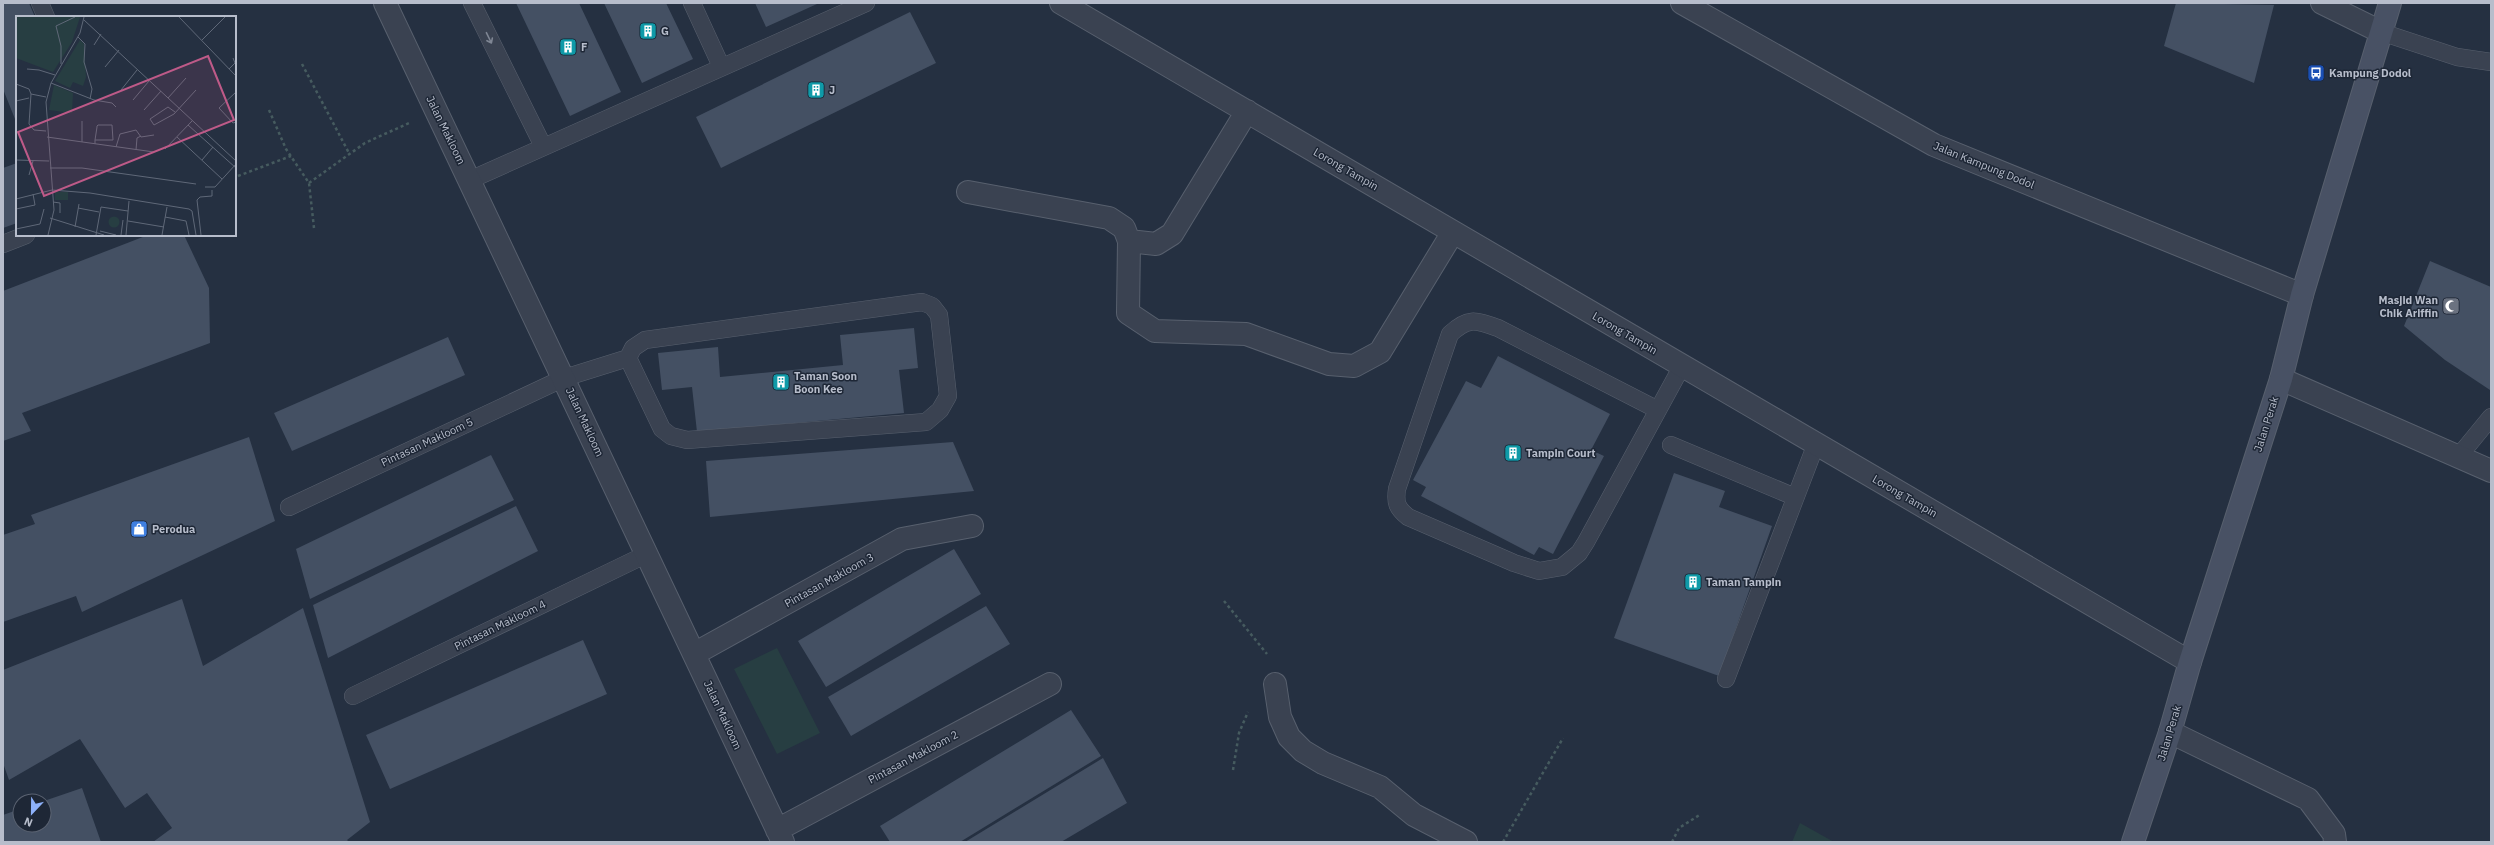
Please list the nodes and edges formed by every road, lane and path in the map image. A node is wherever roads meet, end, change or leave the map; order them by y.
1 (40, 3) edge
2 (385, 3) edge
3 (472, 3) edge
4 (692, 3) edge
5 (866, 3) edge
6 (1061, 3) edge
7 (1682, 3) edge
8 (2322, 3) edge
9 (2390, 3) edge
10 (46, 16) edge
11 (2381, 32) junction
12 (2491, 62) edge
13 (302, 64) dead end
14 (721, 66) junction
15 (269, 110) dead end
16 (436, 110) junction
17 (1247, 111) junction
18 (543, 146) junction
19 (350, 155) junction
20 (290, 156) junction
21 (238, 176) dead end
22 (470, 180) junction
23 (309, 183) junction
24 (968, 192) dead end
25 (314, 228) dead end
26 (1453, 232) junction
27 (23, 236) edge
28 (1129, 241) junction
29 (3, 244) edge
30 (2302, 295) junction
31 (628, 358) junction
32 (1682, 366) junction
33 (564, 378) junction
34 (2280, 379) junction
35 (1658, 410) junction
36 (2491, 417) edge
37 (1816, 444) junction
38 (1671, 445) dead end
39 (2459, 456) junction
40 (2491, 471) edge
41 (1795, 497) junction
42 (289, 507) dead end
43 (972, 526) dead end
44 (647, 554) junction
45 (1224, 600) dead end
46 (694, 654) junction
47 (2190, 662) junction
48 (1726, 679) dead end
49 (1050, 684) dead end
50 (1275, 684) junction
51 (352, 696) dead end
52 (2170, 732) junction
53 (1563, 738) dead end
54 (1233, 770) dead end
55 (1700, 814) dead end
56 (780, 836) edge
57 (1466, 842) edge
58 (1503, 842) edge
59 (1672, 842) edge
60 (2133, 842) edge
61 (2335, 842) edge

1 - 10 lane
2 - 16 street, Jalan Makloom
3 -> 18 lane
4 - 14 lane
5 - 14 lane
6 - 17 street, Lorong Tampin
7 - 30 street, Jalan Kampung Dodol
8 - 11 street
9 - 11 main road, Jalan Perak
11 - 12 lane
11 - 30 main road, Jalan Perak
13 - 19 path
14 - 18 lane
15 - 20 path
16 - 19 path
16 - 22 street, Jalan Makloom
17 - 26 street, Lorong Tampin
17 - 28 street
18 - 22 lane
19 - 23 path
20 - 21 path
20 - 23 path
22 - 33 street, Jalan Makloom
23 - 25 path
24 - 28 street
26 - 28 street
26 - 32 street, Lorong Tampin
27 - 29 lane
30 - 34 main road, Jalan Perak
31 - 31 lane
31 - 33 lane, Pintasan Makloom 5
32 - 35 lane
32 - 37 street, Lorong Tampin
33 - 42 lane, Pintasan Makloom 5
33 - 44 street, Jalan Makloom
34 - 39 street
34 - 47 main road, Jalan Perak
35 - 35 lane
36 - 39 lane
37 - 41 lane
37 - 47 street, Lorong Tampin
38 - 41 lane
39 - 40 street
41 - 48 lane
43 - 46 street, Pintasan Makloom 3
44 - 46 street, Jalan Makloom
44 - 51 lane, Pintasan Makloom 4
45 - 50 path
46 - 56 street, Jalan Makloom
47 - 52 main road, Jalan Perak
49 - 56 street, Pintasan Makloom 2
50 - 54 path
50 - 57 street
52 - 60 main road, Jalan Perak
52 - 61 street
53 - 58 path
55 - 59 path

